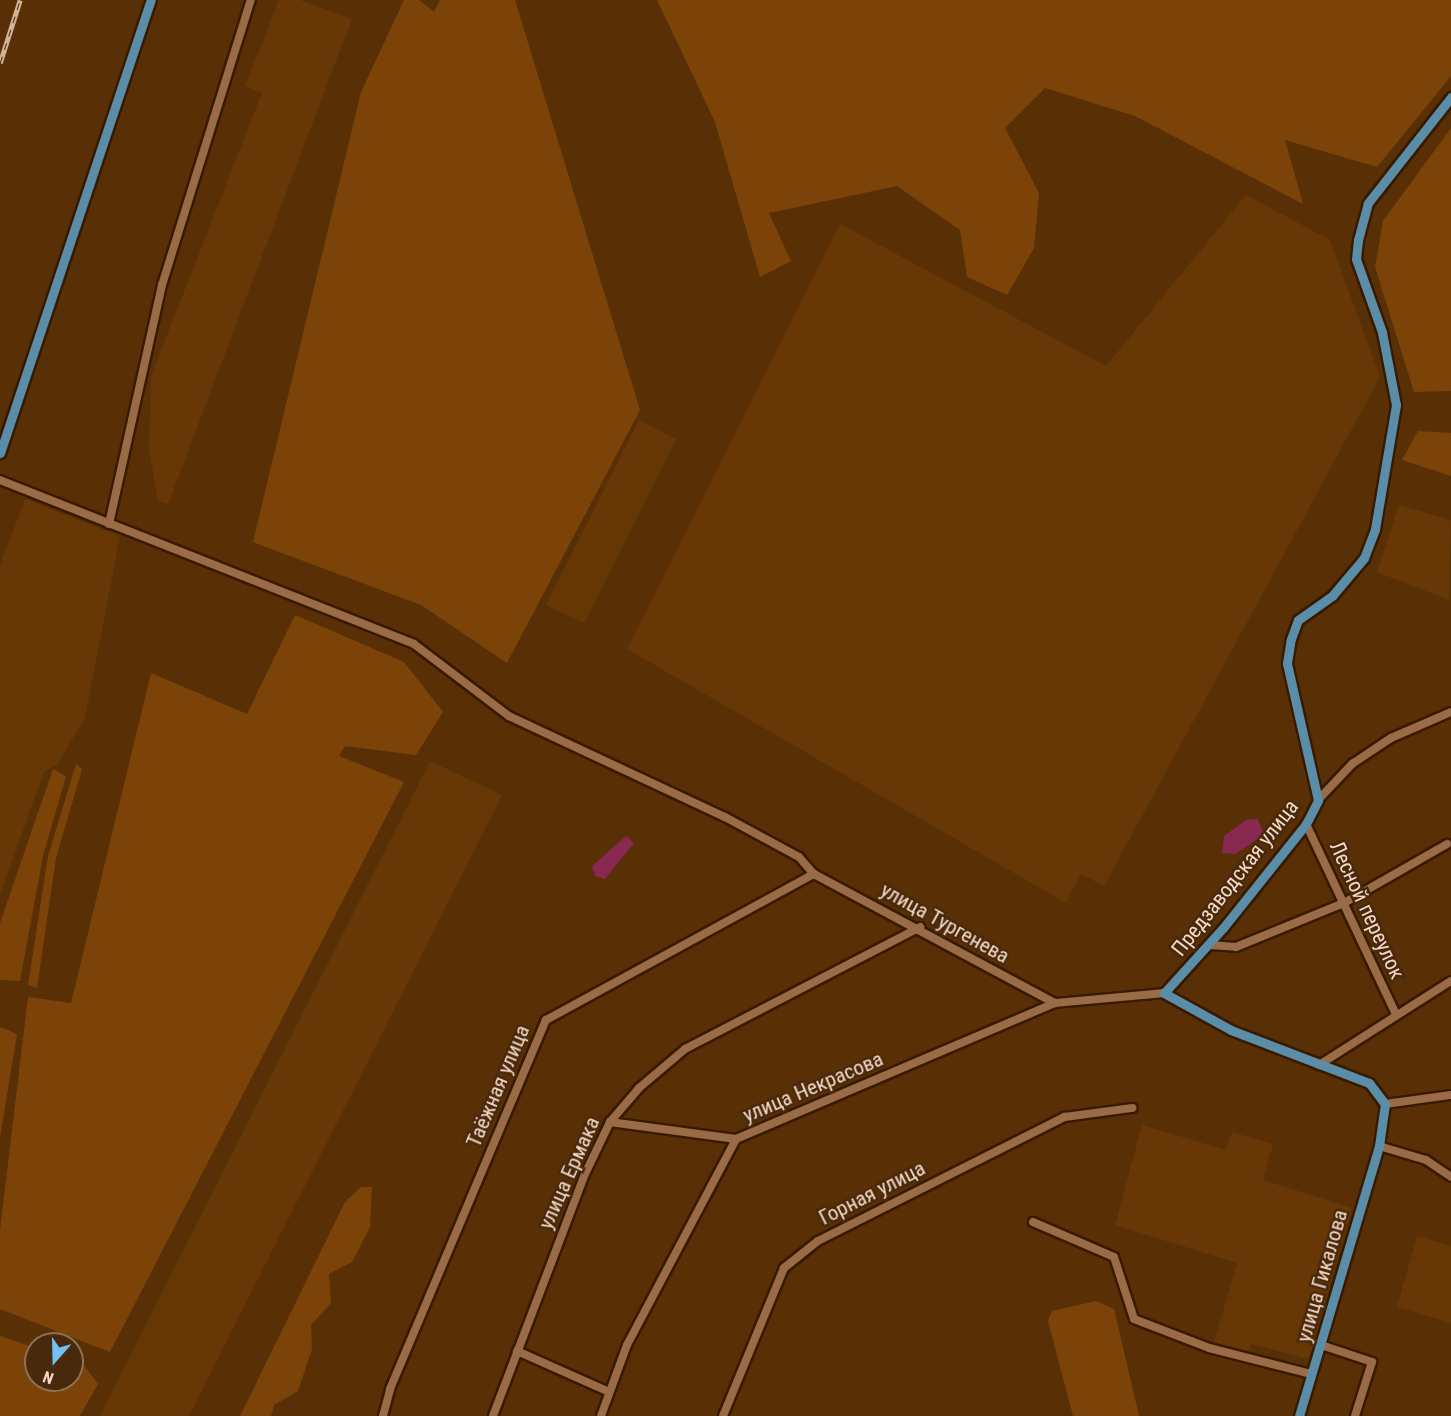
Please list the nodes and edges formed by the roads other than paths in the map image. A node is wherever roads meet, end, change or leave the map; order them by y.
1 (151, 0) edge
2 (251, 0) edge
3 (1451, 97) edge
4 (2, 439) edge
5 (0, 453) edge
6 (0, 480) edge
7 (109, 524) junction
8 (1451, 712) edge
9 (1318, 800) junction
10 (1306, 824) junction
11 (1447, 844) dead end
12 (814, 874) junction
13 (1344, 903) junction
14 (920, 927) junction
15 (1209, 945) junction
16 (1451, 981) edge
17 (1164, 993) junction
18 (1055, 1003) junction
19 (1395, 1012) junction
20 (1319, 1065) junction
21 (1451, 1095) edge
22 (1385, 1104) junction
23 (1132, 1108) dead end
24 (610, 1122) junction
25 (736, 1139) junction
26 (1379, 1146) junction
27 (1451, 1176) edge
28 (1033, 1222) dead end
29 (1321, 1345) junction
30 (517, 1351) junction
31 (1311, 1374) junction
32 (609, 1392) junction
33 (384, 1416) edge
34 (493, 1416) edge
35 (601, 1416) edge
36 (723, 1416) edge
37 (1299, 1416) edge
38 (1355, 1416) edge

1 - 4 main road
2 - 7 street
3 - 9 main road, Предзаводская улица
4 - 5 main road
6 - 7 street, улица Тургенева
7 - 12 street, улица Тургенева
8 - 9 street
9 - 10 main road, Предзаводская улица
10 - 13 street, Лесной переулок
10 - 15 main road, Предзаводская улица
11 - 13 street
12 - 14 street, улица Тургенева
12 - 33 street, Таёжная улица
13 - 15 street
13 - 19 street, Лесной переулок
14 - 18 street, улица Тургенева
14 - 24 street, улица Ермака
15 - 17 main road, Предзаводская улица
16 - 19 street
17 - 18 street
17 - 20 main road
18 - 25 street, улица Некрасова
19 - 20 street
20 - 22 main road
21 - 22 street
22 - 26 main road, улица Гикалова
23 - 36 street, Горная улица
24 - 25 street
24 - 30 street, улица Ермака
25 - 32 street, улица Некрасова
26 - 27 street
26 - 29 main road, улица Гикалова
28 - 31 street
29 - 31 main road, улица Гикалова
29 - 38 street
30 - 32 street
30 - 34 street, улица Ермака
31 - 37 main road, улица Гикалова
32 - 35 street, улица Некрасова

